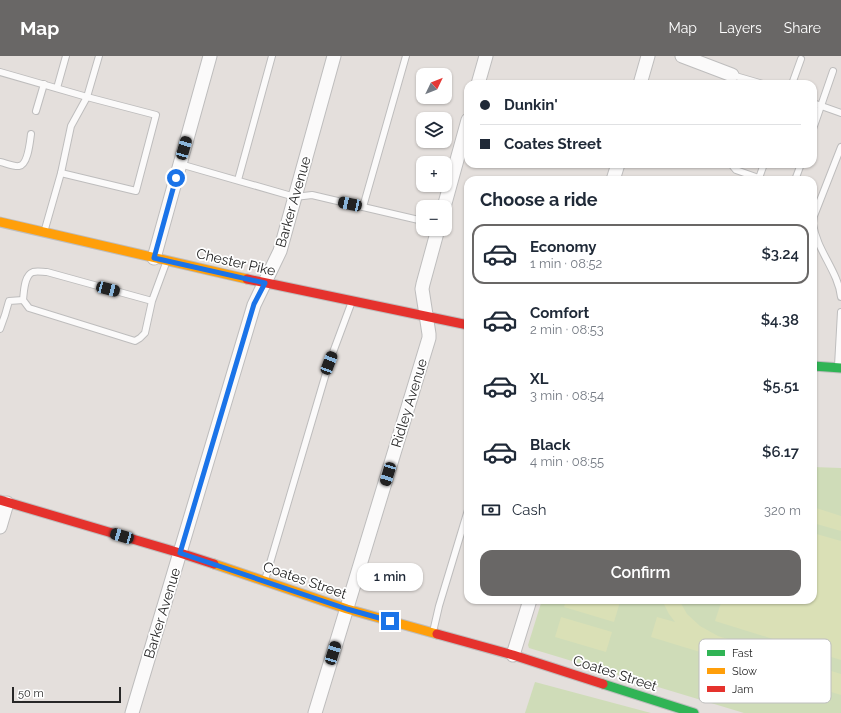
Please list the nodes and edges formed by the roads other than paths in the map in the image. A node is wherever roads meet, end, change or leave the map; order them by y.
1 (66, 56) edge
2 (99, 56) edge
3 (210, 56) edge
4 (272, 56) edge
5 (334, 56) edge
6 (406, 56) edge
7 (486, 56) edge
8 (648, 56) edge
9 (682, 56) edge
10 (801, 59) dead end
11 (833, 71) dead end
12 (0, 72) edge
13 (732, 75) joint
14 (479, 80) edge
15 (641, 80) edge
16 (746, 80) edge
17 (793, 80) edge
18 (44, 84) junction
19 (57, 88) junction
20 (87, 97) junction
21 (817, 104) edge
22 (821, 106) junction
23 (36, 111) dead end
24 (841, 113) edge
25 (817, 118) edge
26 (31, 134) dead end
27 (464, 134) edge
28 (841, 147) edge
29 (0, 162) edge
30 (180, 164) junction
31 (734, 168) edge
32 (61, 173) junction
33 (753, 176) edge
34 (238, 180) junction
35 (295, 197) junction
36 (446, 200) edge
37 (817, 200) edge
38 (820, 201) junction
39 (363, 207) junction
40 (817, 208) edge
41 (416, 219) edge
42 (0, 222) edge
43 (44, 232) junction
44 (436, 236) edge
45 (817, 240) edge
46 (154, 258) junction
47 (167, 261) junction
48 (265, 283) junction
49 (841, 297) edge
50 (23, 300) junction
51 (152, 301) junction
52 (352, 301) junction
53 (841, 312) edge
54 (426, 316) junction
55 (464, 324) edge
56 (0, 329) edge
57 (817, 366) edge
58 (839, 368) edge
59 (4, 502) edge
60 (464, 523) edge
61 (0, 527) edge
62 (180, 553) junction
63 (265, 581) junction
64 (529, 604) edge
65 (347, 609) junction
66 (433, 632) junction
67 (513, 655) junction
68 (132, 713) edge
69 (315, 713) edge
70 (694, 713) edge

1 - 19 lane
2 - 20 lane
3 - 30 street
4 - 34 lane
5 - 35 street, Barker Avenue
6 - 39 lane
7 - 14 street
8 - 15 street
9 - 13 street
10 - 17 lane
11 - 22 lane
12 - 18 lane
13 - 16 lane
18 - 19 lane
18 - 23 lane
19 - 20 lane
20 - 32 lane
20 - 32 lane
21 - 22 lane
22 - 24 lane
22 - 25 lane
26 - 29 lane
27 - 36 street
28 - 38 lane
30 - 34 lane
30 - 46 street
31 - 33 lane
32 - 43 lane
34 - 35 lane
35 - 39 lane
35 - 48 street, Barker Avenue
37 - 38 lane
38 - 40 lane
39 - 41 lane
42 - 43 street, Chester Pike
43 - 46 street, Chester Pike
44 - 54 street, Ridley Avenue
45 - 49 lane
46 - 47 street, Chester Pike
47 - 48 street, Chester Pike
47 - 51 lane
48 - 52 street, Chester Pike
48 - 62 street, Barker Avenue
50 - 51 lane
50 - 51 lane
50 - 56 lane
52 - 54 street, Chester Pike
52 - 63 lane
53 - 58 lane
54 - 55 street, Chester Pike
54 - 65 street, Ridley Avenue
57 - 58 street
59 - 61 street
59 - 62 street, Coates Street
60 - 66 lane
62 - 63 street, Coates Street
62 - 68 street, Barker Avenue
63 - 65 street, Coates Street
64 - 67 street
65 - 66 street, Coates Street
65 - 69 street, Ridley Avenue
66 - 67 street, Coates Street
67 - 70 street, Coates Street

